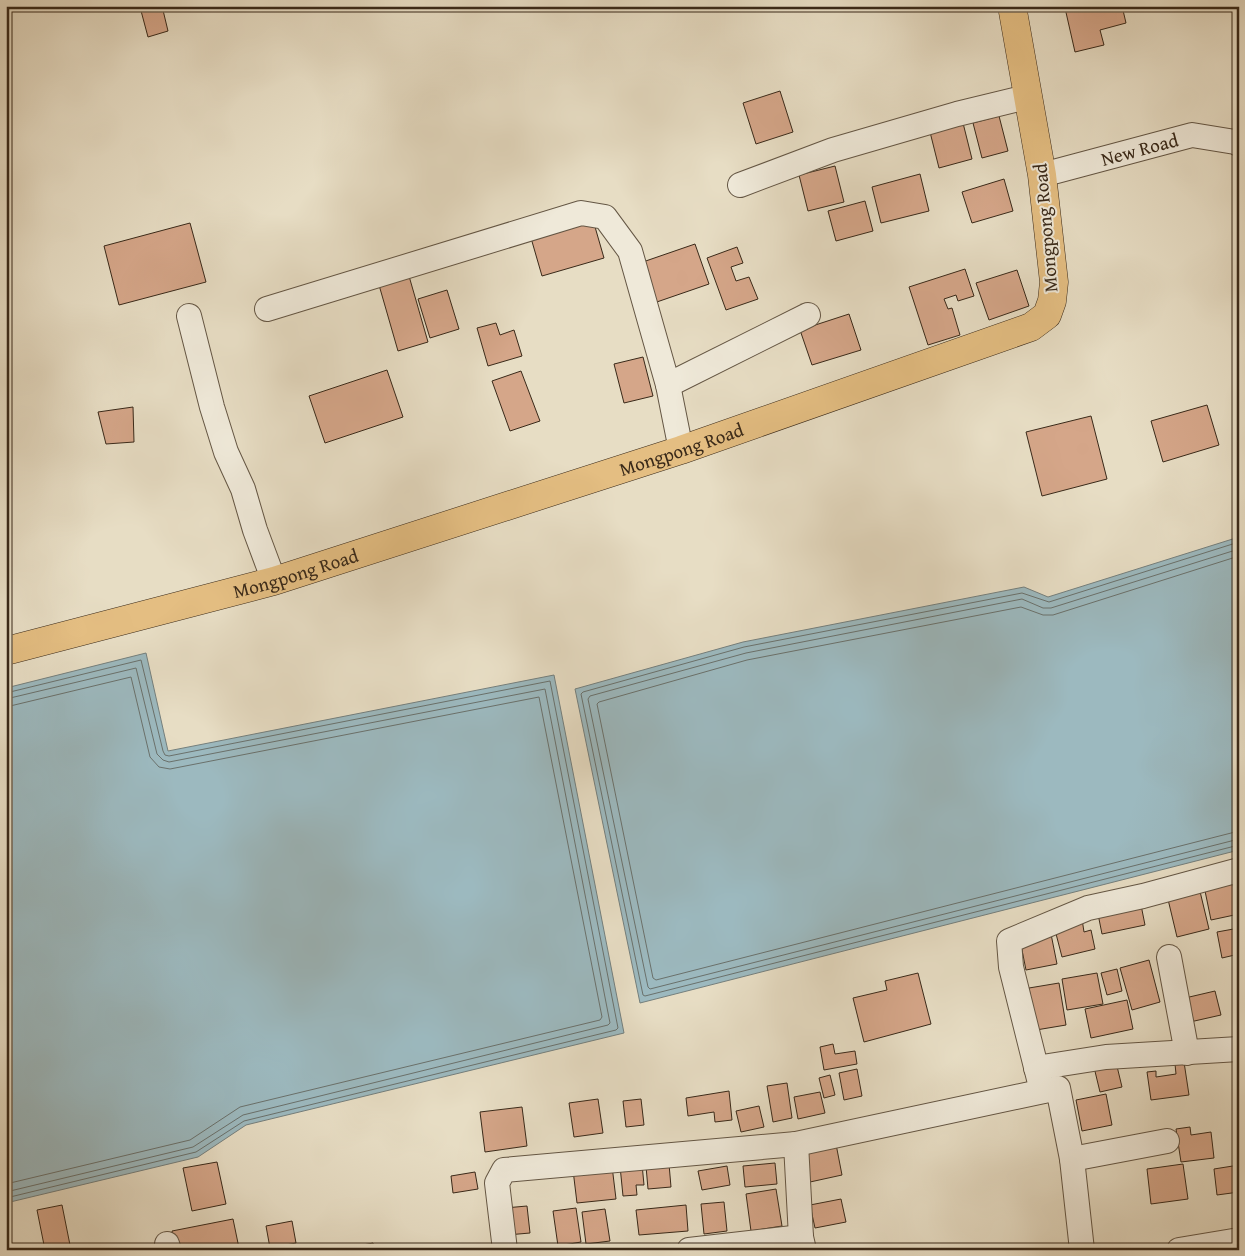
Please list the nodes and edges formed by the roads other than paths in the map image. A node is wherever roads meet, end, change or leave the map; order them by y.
1 (1012, 6) edge
2 (1027, 97) junction
3 (1238, 142) edge
4 (1042, 175) junction
5 (740, 185) dead end
6 (267, 309) dead end
7 (808, 315) dead end
8 (189, 316) dead end
9 (668, 385) junction
10 (681, 450) junction
11 (274, 580) junction
12 (6, 651) edge
13 (1239, 870) edge
14 (1169, 957) dead end
15 (1239, 1049) edge
16 (1188, 1053) junction
17 (1036, 1068) junction
18 (1042, 1091) junction
19 (1167, 1141) dead end
20 (796, 1144) junction
21 (1072, 1159) junction
22 (1239, 1240) edge
23 (802, 1244) edge
24 (505, 1250) edge
25 (690, 1250) edge
26 (1082, 1250) edge
27 (1179, 1250) edge

1 - 2 main road, Mongpong Road
2 - 4 main road, Mongpong Road
2 - 5 street
3 - 4 street, New Road
4 - 10 main road, Mongpong Road
6 - 9 street
7 - 9 street
8 - 11 street
9 - 10 street
10 - 11 main road, Mongpong Road
11 - 12 main road, Mongpong Road
13 - 17 street
14 - 16 street
15 - 16 street
16 - 17 street
17 - 18 street
18 - 20 street
18 - 21 street
19 - 21 street
20 - 23 street
20 - 24 street
21 - 26 street
22 - 27 street
23 - 25 street

